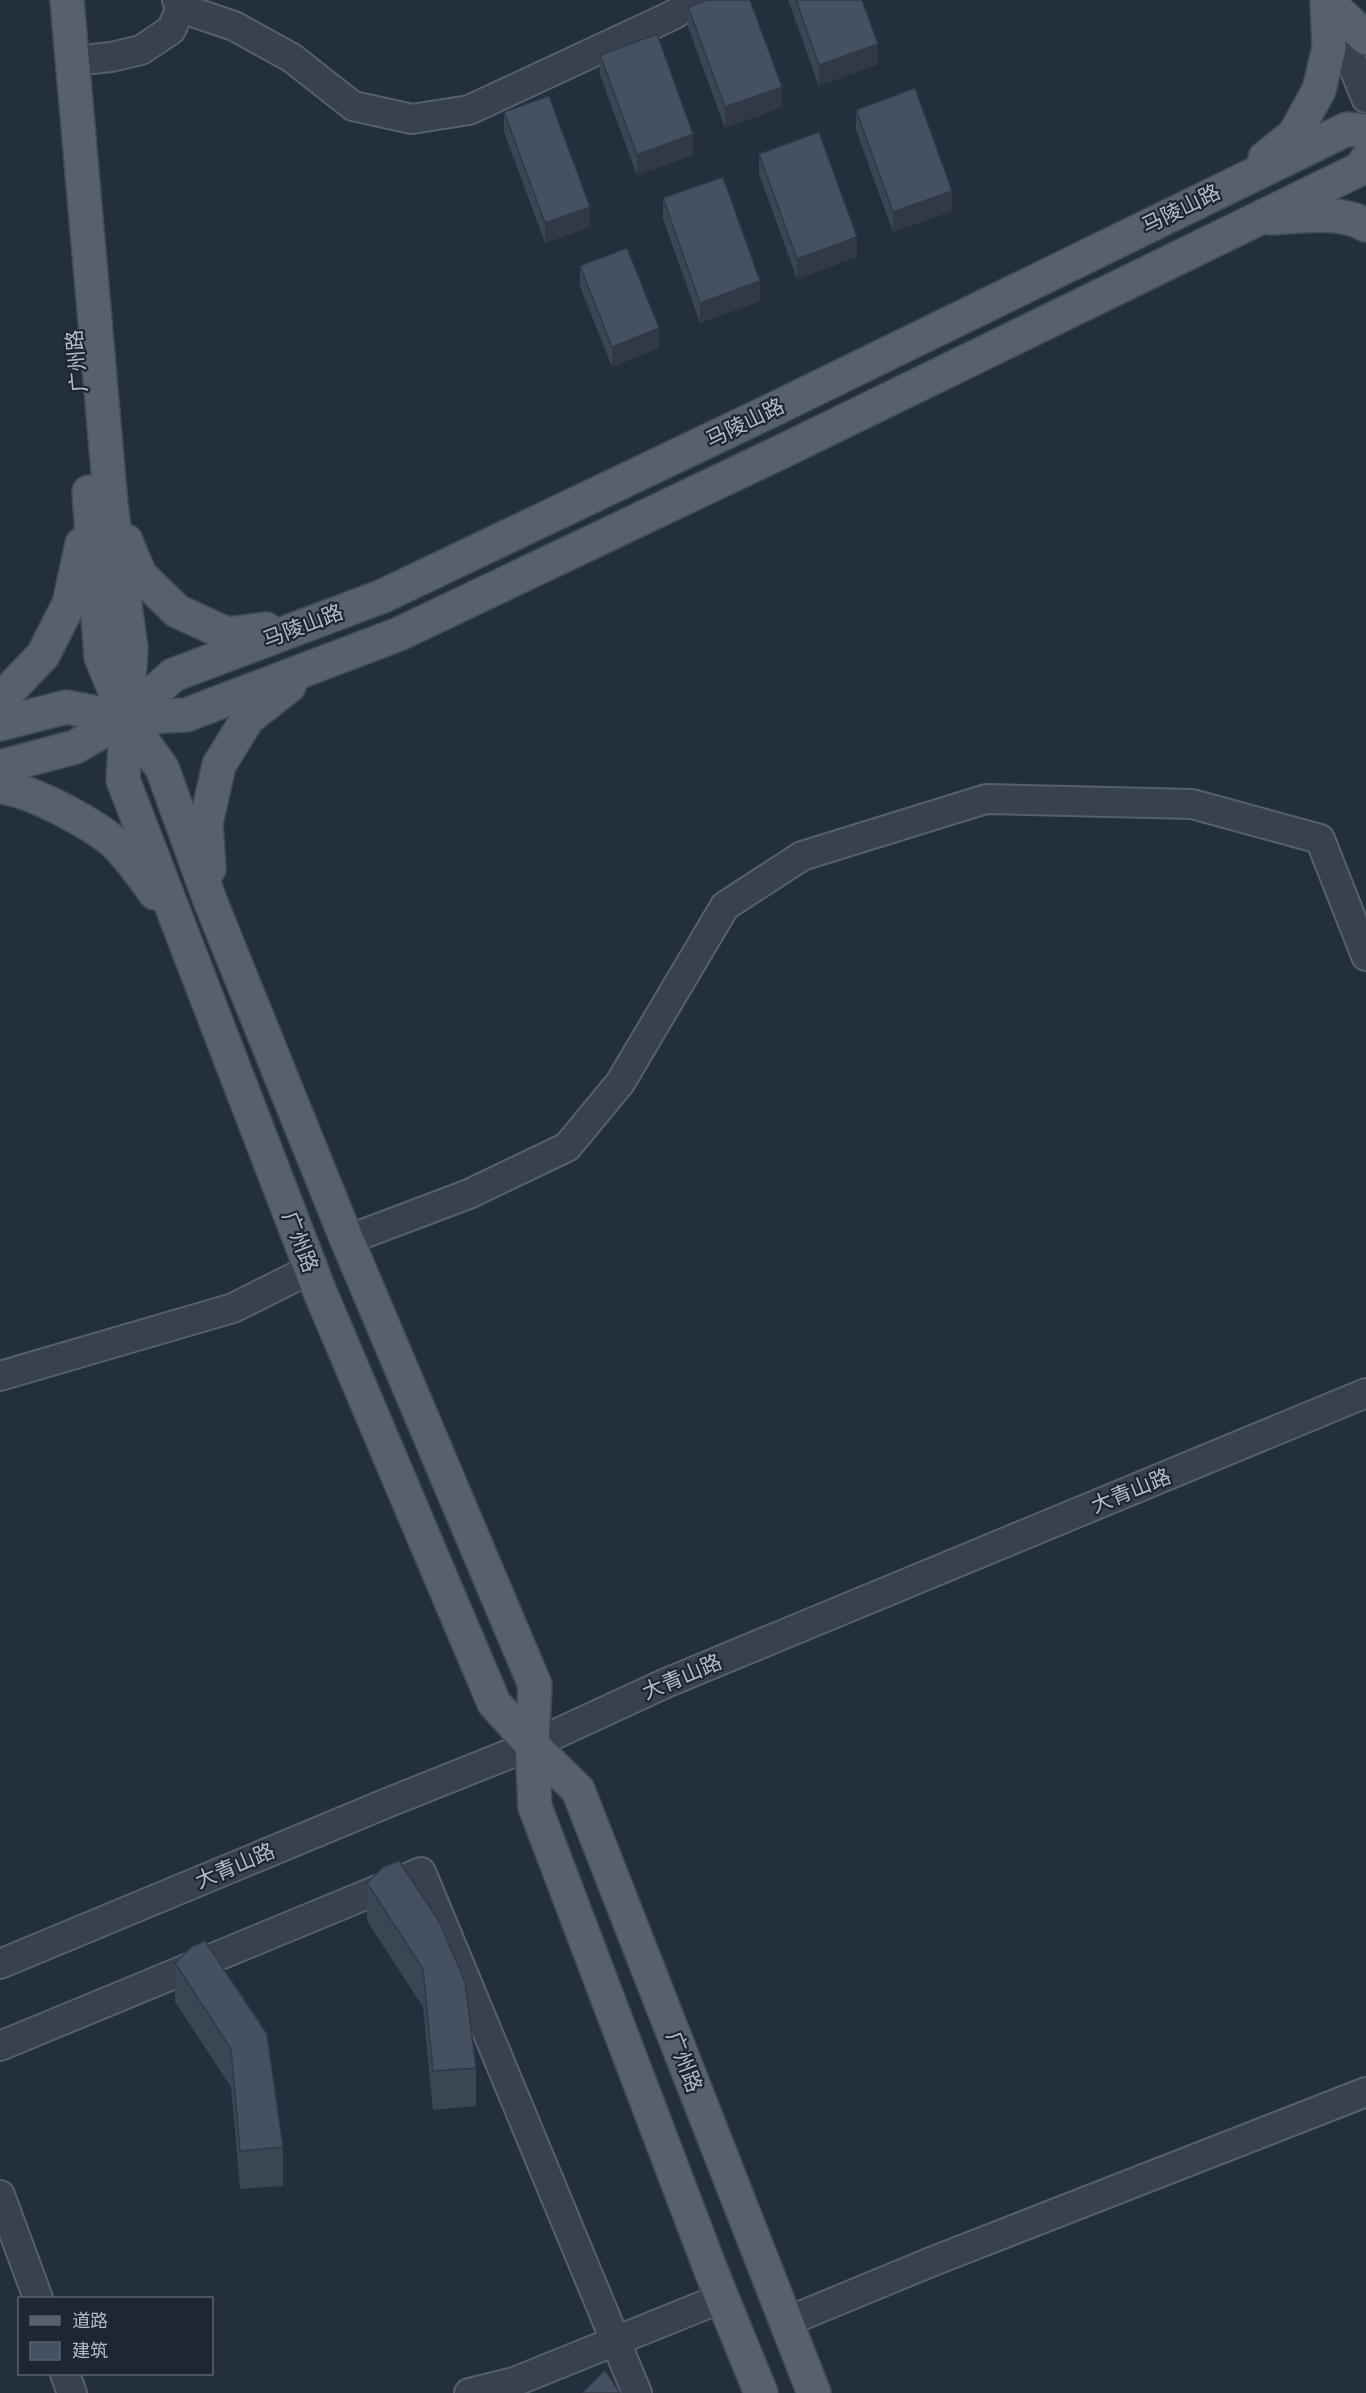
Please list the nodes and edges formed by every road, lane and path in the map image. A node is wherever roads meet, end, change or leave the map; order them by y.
1 (46, 0) edge
2 (67, 0) edge
3 (697, 0) edge
4 (1327, 1) edge
5 (179, 4) edge
6 (1366, 38) edge
7 (73, 61) junction
8 (1366, 98) edge
9 (1366, 131) edge
10 (1366, 160) edge
11 (1228, 186) junction
12 (1254, 220) junction
13 (1366, 225) edge
14 (101, 508) junction
15 (312, 623) junction
16 (315, 666) junction
17 (0, 700) edge
18 (126, 718) junction
19 (0, 724) edge
20 (0, 767) edge
21 (0, 788) edge
22 (211, 903) junction
23 (175, 918) junction
24 (1366, 956) edge
25 (346, 1240) junction
26 (311, 1269) junction
27 (0, 1377) edge
28 (1366, 1394) edge
29 (532, 1745) junction
30 (0, 1964) edge
31 (0, 2046) edge
32 (1366, 2092) edge
33 (0, 2195) edge
34 (38, 2297) edge
35 (722, 2298) junction
36 (786, 2322) junction
37 (616, 2340) junction
38 (66, 2375) edge
39 (72, 2393) edge
40 (469, 2393) edge
41 (637, 2393) edge
42 (761, 2393) edge
43 (814, 2393) edge

1 - 14 main road, 广州路
2 - 7 main road, 广州路
3 - 5 street
4 - 6 main road
4 - 8 street
4 - 11 main road
5 - 7 street
7 - 14 main road, 广州路
9 - 11 main road, 马陵山路
10 - 12 main road, 马陵山路
11 - 15 main road, 马陵山路
12 - 13 main road
12 - 16 main road, 马陵山路
14 - 15 main road
14 - 17 main road
14 - 18 main road, 广州路
15 - 18 main road, 马陵山路
16 - 18 main road, 马陵山路
16 - 22 main road
18 - 19 main road, 马陵山路
18 - 20 main road, 马陵山路
18 - 22 main road, 广州路
18 - 23 main road, 广州路
21 - 23 main road
22 - 25 main road, 广州路
23 - 26 main road, 广州路
24 - 25 street
25 - 29 main road, 广州路
26 - 27 street
26 - 29 main road, 广州路
28 - 29 street, 大青山路
29 - 30 street, 大青山路
29 - 35 main road, 广州路
29 - 36 main road, 广州路
31 - 37 street
32 - 36 street
33 - 34 street
35 - 37 street
35 - 42 main road, 广州路
36 - 43 main road, 广州路
37 - 40 street
37 - 41 street
38 - 39 street

